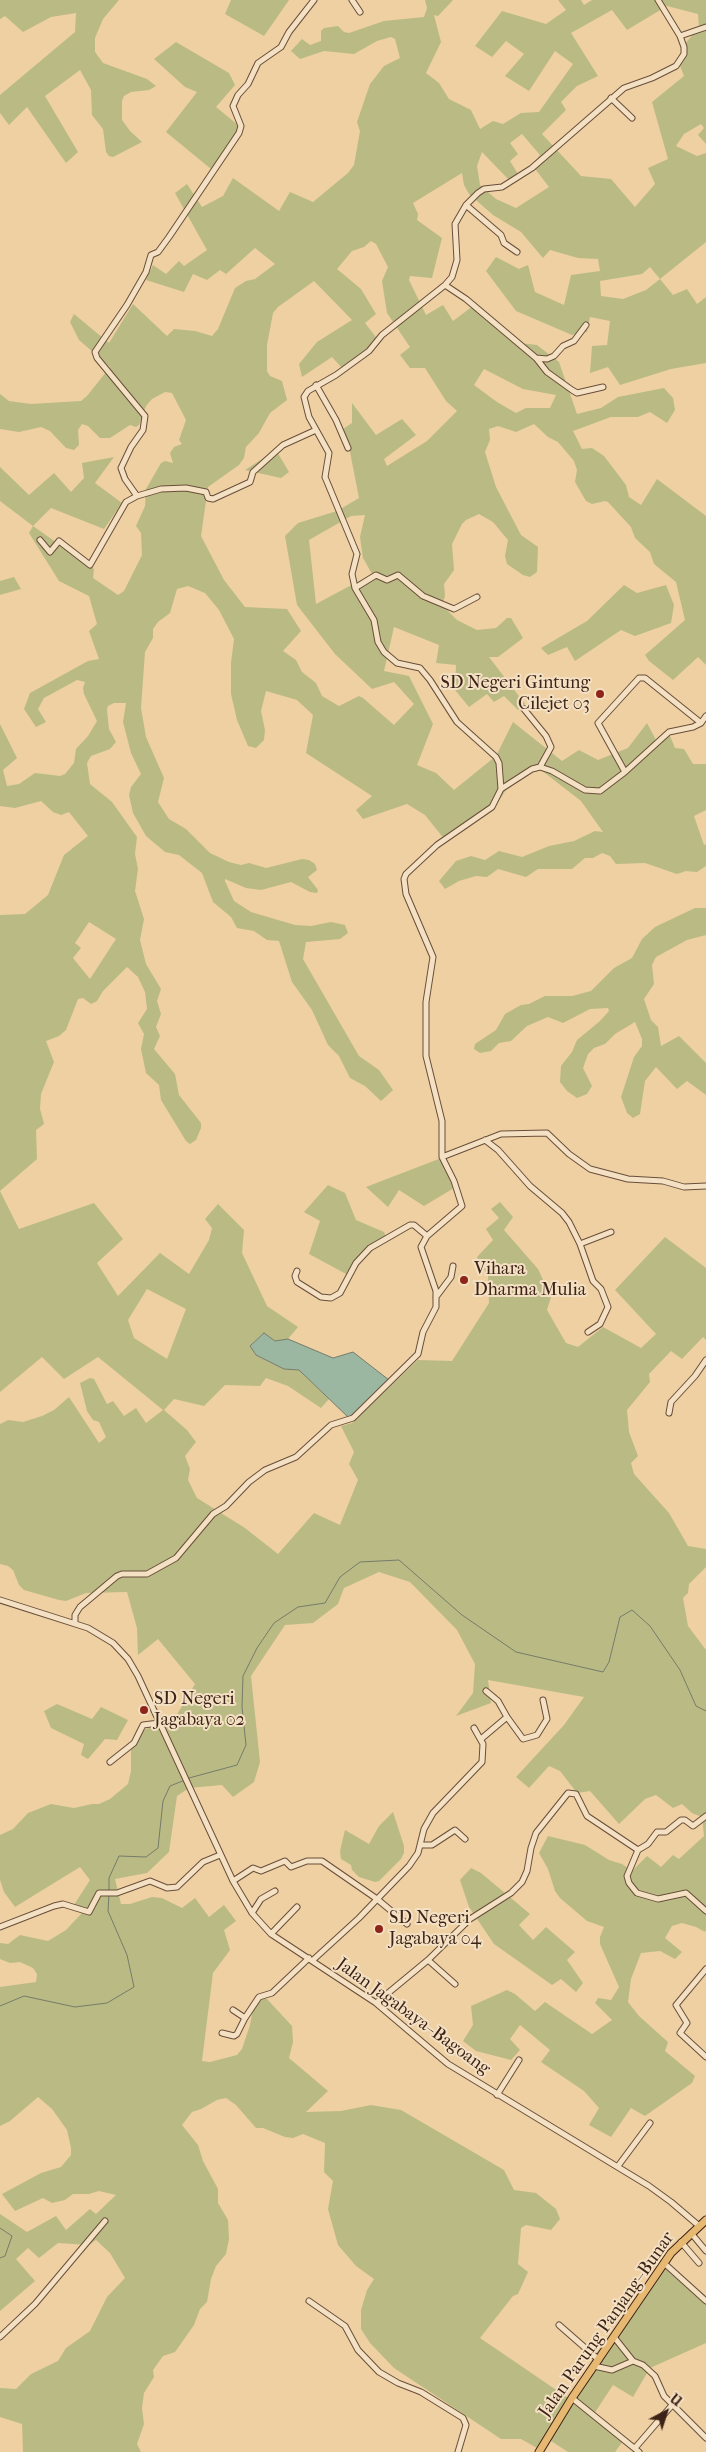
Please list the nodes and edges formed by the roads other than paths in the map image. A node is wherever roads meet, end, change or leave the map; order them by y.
1 (314, 0) edge
2 (352, 0) edge
3 (658, 0) edge
4 (360, 12) dead end
5 (706, 27) edge
6 (680, 36) junction
7 (611, 98) junction
8 (632, 118) dead end
9 (466, 205) junction
10 (517, 252) dead end
11 (445, 285) junction
12 (586, 325) dead end
13 (536, 358) junction
14 (316, 385) junction
15 (603, 387) dead end
16 (316, 430) junction
17 (348, 448) dead end
18 (137, 496) junction
19 (40, 540) dead end
20 (355, 588) junction
21 (477, 597) dead end
22 (524, 708) dead end
23 (706, 716) edge
24 (700, 723) junction
25 (540, 767) junction
26 (626, 772) junction
27 (501, 789) junction
28 (485, 1140) junction
29 (442, 1157) junction
30 (706, 1186) edge
31 (611, 1232) dead end
32 (427, 1236) junction
33 (580, 1244) junction
34 (453, 1266) dead end
35 (297, 1271) dead end
36 (436, 1298) junction
37 (588, 1332) dead end
38 (706, 1360) edge
39 (668, 1413) dead end
40 (0, 1600) edge
41 (75, 1623) junction
42 (486, 1691) dead end
43 (543, 1700) dead end
44 (507, 1718) junction
45 (159, 1723) junction
46 (474, 1728) dead end
47 (481, 1739) junction
48 (110, 1762) dead end
49 (706, 1816) edge
50 (465, 1839) dead end
51 (420, 1845) junction
52 (638, 1850) junction
53 (220, 1855) junction
54 (233, 1881) junction
55 (275, 1891) dead end
56 (377, 1900) junction
57 (297, 1907) dead end
58 (706, 1911) edge
59 (252, 1913) junction
60 (406, 1924) dead end
61 (0, 1926) edge
62 (271, 1934) junction
63 (311, 1959) junction
64 (428, 1960) junction
65 (706, 1969) edge
66 (455, 1984) dead end
67 (376, 2003) junction
68 (233, 2010) dead end
69 (245, 2018) junction
70 (222, 2033) dead end
71 (706, 2058) edge
72 (519, 2060) dead end
73 (497, 2094) junction
74 (650, 2123) dead end
75 (618, 2166) junction
76 (706, 2220) edge
77 (105, 2221) dead end
78 (698, 2225) junction
79 (690, 2232) junction
80 (680, 2242) junction
81 (706, 2251) edge
82 (664, 2263) junction
83 (699, 2263) dead end
84 (706, 2300) edge
85 (309, 2301) dead end
86 (559, 2325) dead end
87 (0, 2337) edge
88 (614, 2337) junction
89 (633, 2361) junction
90 (596, 2363) junction
91 (572, 2398) junction
92 (673, 2404) junction
93 (706, 2438) edge
94 (637, 2450) edge
95 (458, 2452) edge
96 (539, 2452) edge

1 - 18 street
2 - 4 street
3 - 6 street
5 - 6 street
6 - 7 street
7 - 8 street
7 - 9 street
9 - 10 street
9 - 11 street
11 - 13 street
11 - 14 street
12 - 13 street
13 - 15 street
14 - 16 street
14 - 17 street
16 - 18 street
16 - 20 street
18 - 19 street
20 - 21 street
20 - 27 street
22 - 25 street
23 - 24 street
24 - 26 street
24 - 26 street
25 - 26 street
25 - 27 street
27 - 29 street
28 - 29 street
28 - 30 street
28 - 33 street
29 - 32 street
31 - 33 street
32 - 35 street
32 - 36 street
33 - 37 street
34 - 36 street
36 - 41 street
38 - 39 street
40 - 41 street
41 - 45 street
42 - 44 street
43 - 44 street
44 - 47 street
45 - 48 street
45 - 53 street, Jalan Jagabaya–Bagoang
46 - 47 street
47 - 51 street
49 - 52 street
50 - 51 street
51 - 56 street
52 - 58 street
52 - 64 street
53 - 54 street, Jalan Jagabaya–Bagoang
53 - 61 street
54 - 56 street
54 - 59 street, Jalan Jagabaya–Bagoang
55 - 59 street
56 - 60 street
56 - 63 street
57 - 62 street
59 - 62 street, Jalan Jagabaya–Bagoang
62 - 63 street, Jalan Jagabaya–Bagoang
63 - 67 street, Jalan Jagabaya–Bagoang
63 - 69 street
64 - 66 street
64 - 67 street
65 - 71 street
67 - 73 street, Jalan Jagabaya–Bagoang
68 - 69 street
69 - 70 street
72 - 73 street
73 - 75 street, Jalan Jagabaya–Bagoang
74 - 75 street
75 - 78 street, Jalan Jagabaya–Bagoang
76 - 78 main road, Jalan Parung Panjang–Bunar
77 - 87 street
78 - 79 main road, Jalan Parung Panjang–Bunar
79 - 80 main road, Jalan Parung Panjang–Bunar
79 - 81 street
80 - 82 main road, Jalan Parung Panjang–Bunar
80 - 83 street
82 - 84 street
82 - 88 main road, Jalan Parung Panjang–Bunar
85 - 95 street
86 - 90 street
88 - 89 street
88 - 90 main road, Jalan Parung Panjang–Bunar
89 - 90 street
89 - 92 street
90 - 91 main road, Jalan Parung Panjang–Bunar
91 - 94 street
91 - 96 main road, Jalan Parung Panjang–Bunar
92 - 93 street
92 - 94 street

